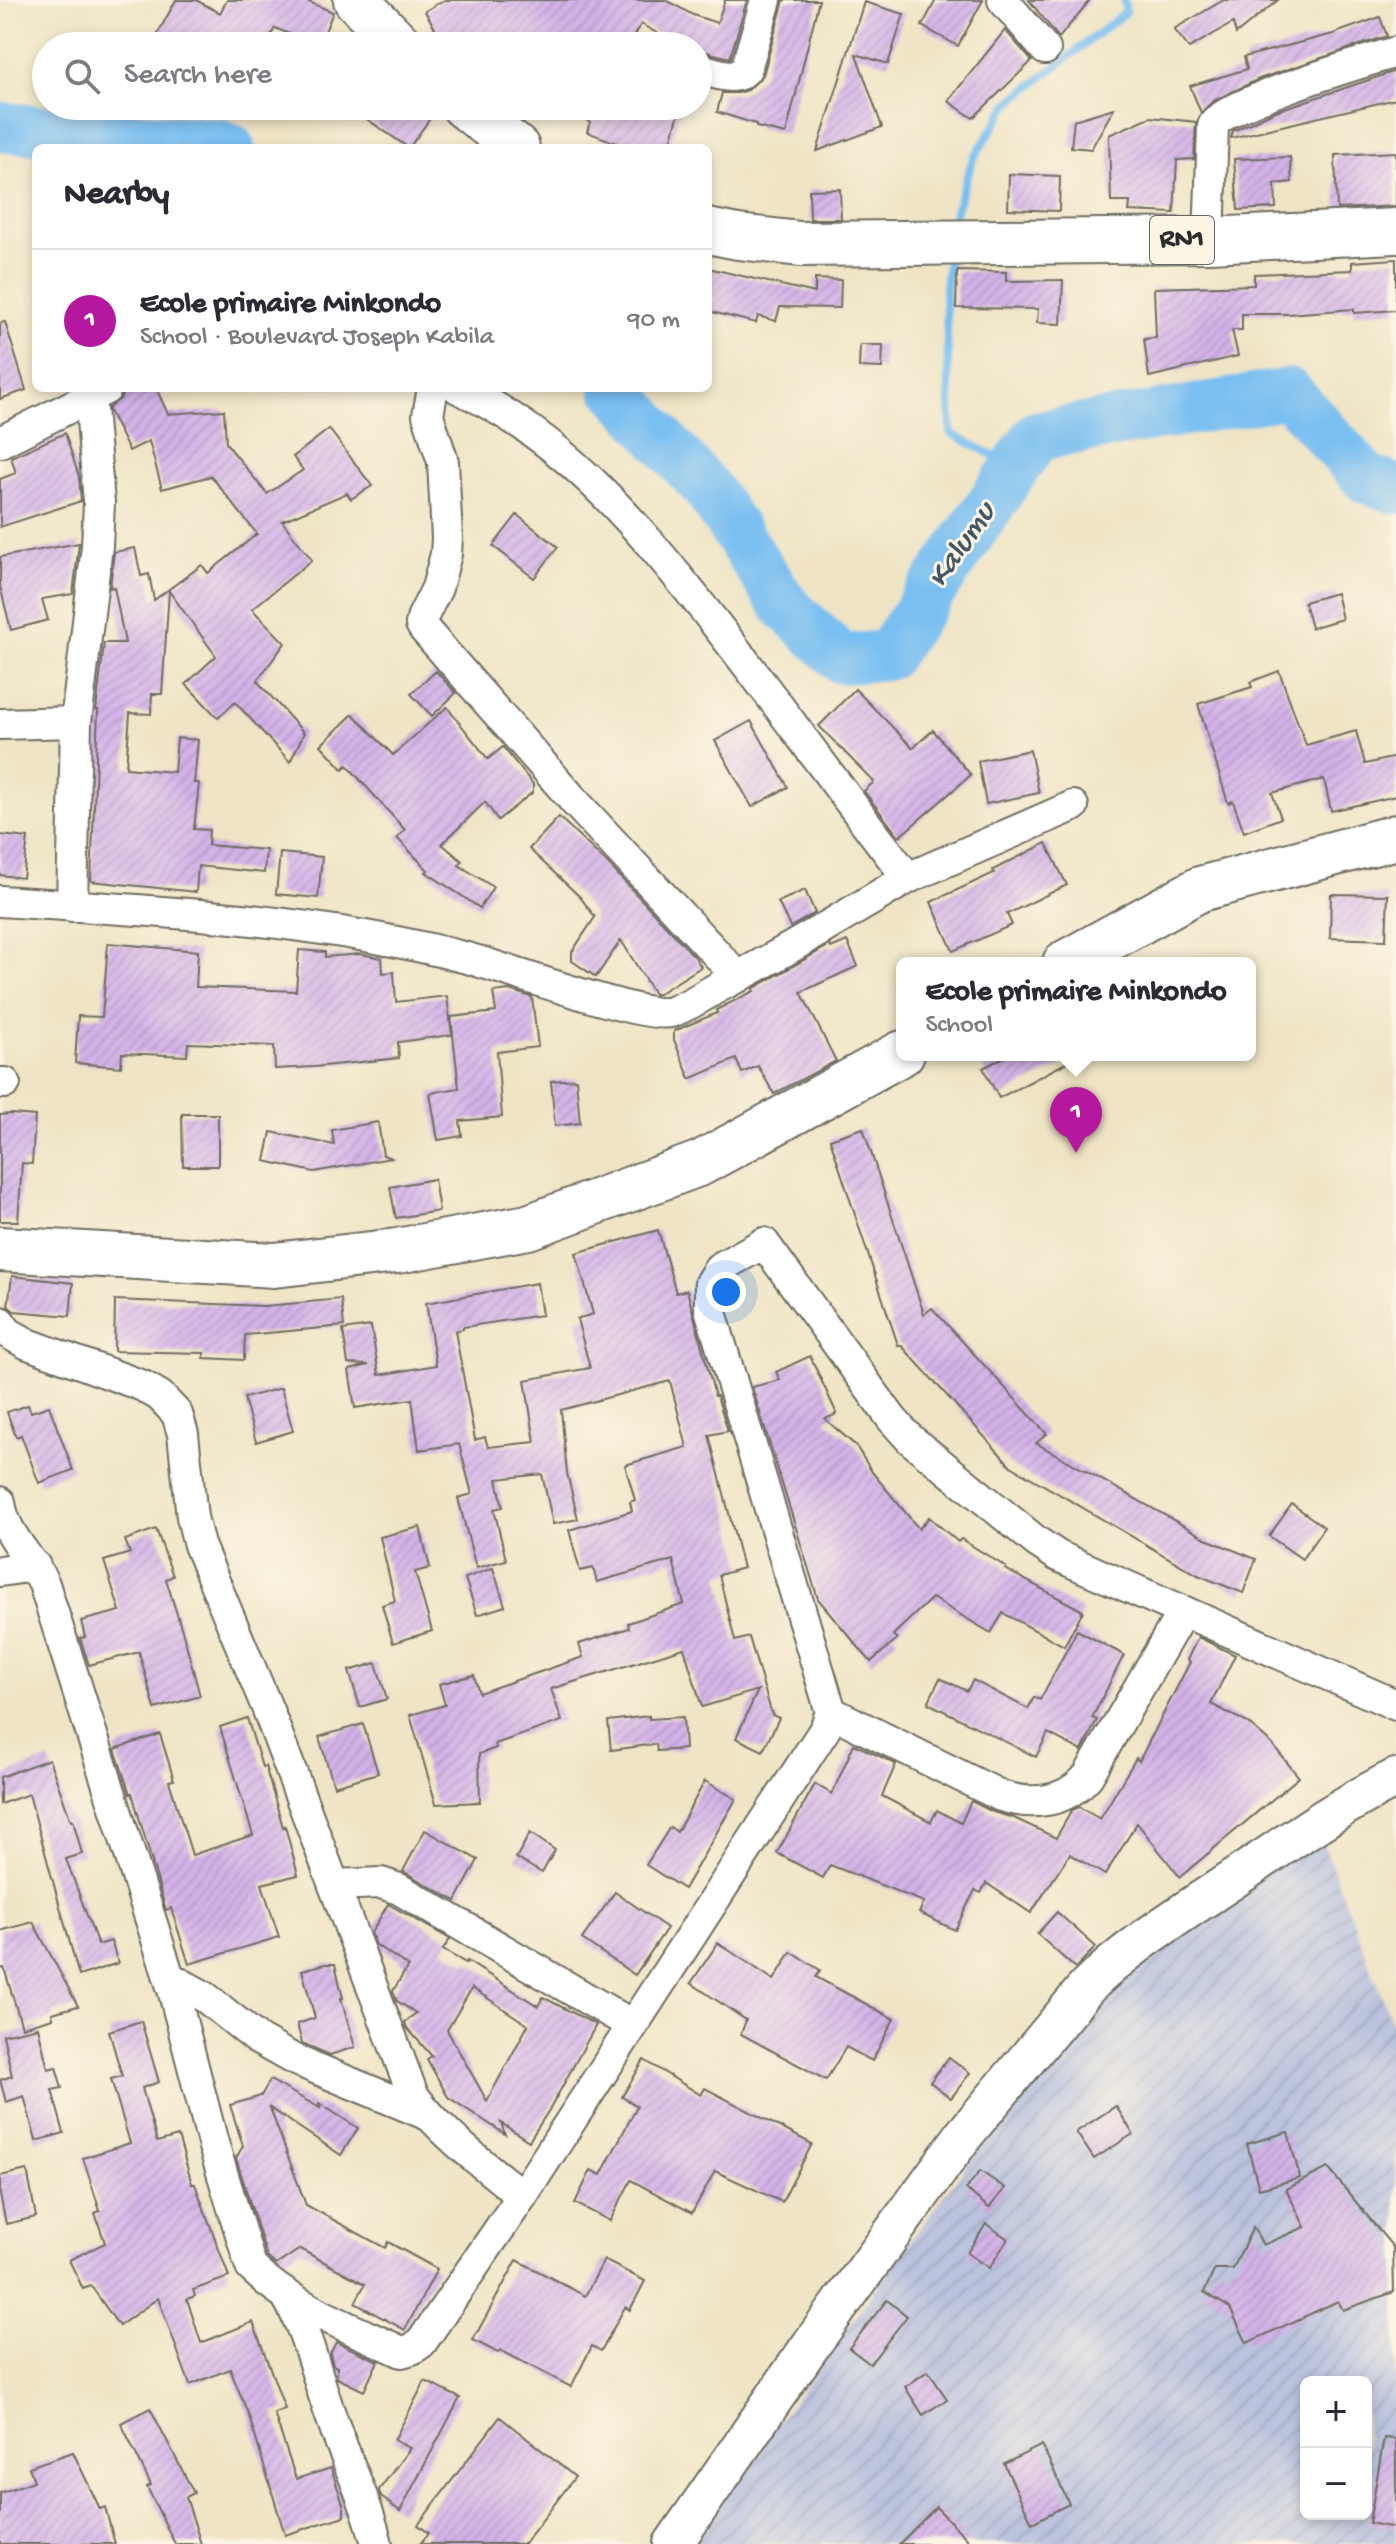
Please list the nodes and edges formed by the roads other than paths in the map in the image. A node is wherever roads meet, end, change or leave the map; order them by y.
1 (356, 0) edge
2 (766, 0) edge
3 (1003, 0) edge
4 (387, 32) edge
5 (1045, 49) dead end
6 (1396, 52) edge
7 (712, 72) edge
8 (482, 120) edge
9 (512, 144) edge
10 (1396, 231) edge
11 (712, 232) edge
12 (1209, 240) junction
13 (99, 392) edge
14 (432, 392) edge
15 (465, 392) edge
16 (0, 442) edge
17 (76, 722) junction
18 (0, 724) edge
19 (1073, 806) dead end
20 (1396, 837) edge
21 (908, 878) junction
22 (0, 901) edge
23 (72, 906) junction
24 (1076, 957) edge
25 (738, 977) junction
26 (896, 1056) edge
27 (0, 1249) edge
28 (0, 1322) edge
29 (0, 1502) edge
30 (35, 1566) junction
31 (0, 1571) edge
32 (1183, 1611) junction
33 (1396, 1705) edge
34 (831, 1712) junction
35 (1396, 1778) edge
36 (334, 1885) junction
37 (170, 1978) junction
38 (632, 2025) junction
39 (428, 2115) junction
40 (522, 2196) junction
41 (286, 2295) junction
42 (377, 2544) edge
43 (673, 2544) edge

1 - 4 main road
2 - 7 street
3 - 5 street
6 - 12 street
8 - 9 main road
10 - 12 main road, RN1
11 - 12 main road, RN1
13 - 16 street
13 - 17 street
14 - 25 street
15 - 21 street
17 - 18 street
17 - 23 street
19 - 21 street
20 - 24 main road
21 - 25 street
22 - 23 street
23 - 25 street
26 - 27 main road
28 - 36 street
29 - 30 street
30 - 31 street
30 - 37 street
32 - 33 street
32 - 34 street
32 - 34 street
34 - 38 street
35 - 43 street
36 - 38 street
36 - 39 street
37 - 39 street
37 - 41 street
38 - 40 street
39 - 40 street
40 - 41 street
41 - 42 street

